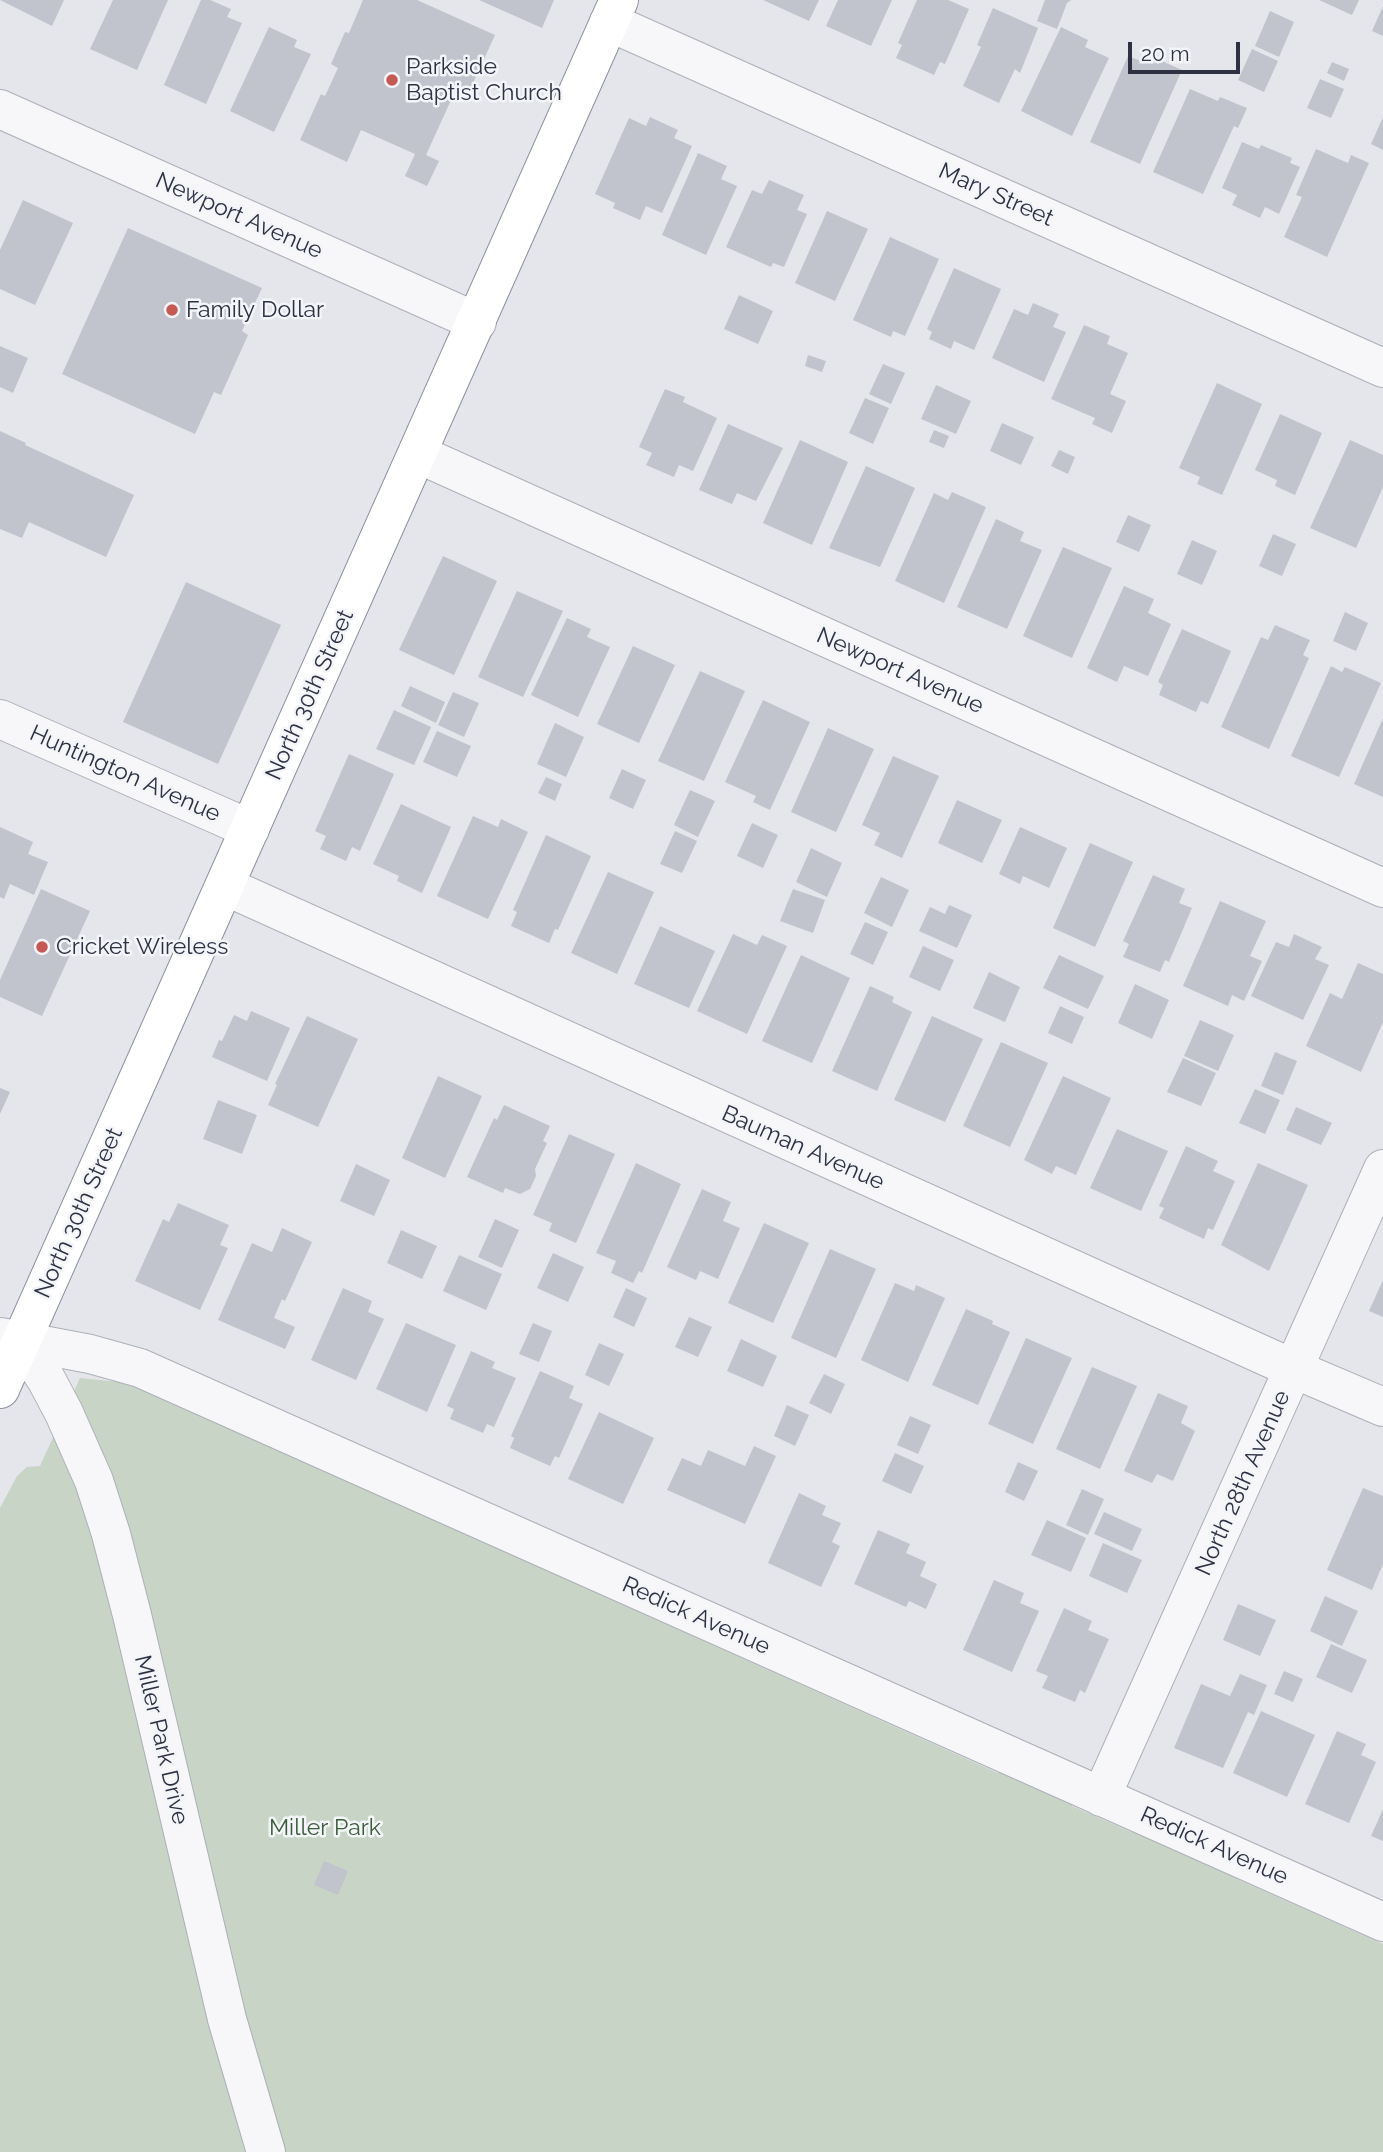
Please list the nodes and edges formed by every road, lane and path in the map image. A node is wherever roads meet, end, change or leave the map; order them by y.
1 (614, 11) edge
2 (0, 109) edge
3 (477, 323) junction
4 (1383, 368) edge
5 (418, 454) junction
6 (0, 719) edge
7 (250, 829) junction
8 (225, 886) junction
9 (1383, 888) edge
10 (1383, 1169) edge
11 (11, 1339) edge
12 (1294, 1369) junction
13 (0, 1389) edge
14 (1383, 1407) edge
15 (1101, 1797) junction
16 (1383, 1922) edge
17 (266, 2152) edge

1 - 3 highway, North 30th Street
1 - 4 street, Mary Street
2 - 3 street, Newport Avenue
3 - 5 highway, North 30th Street
5 - 7 highway, North 30th Street
5 - 9 street, Newport Avenue
6 - 7 street, Huntington Avenue
7 - 8 highway, North 30th Street
8 - 11 highway, North 30th Street
8 - 12 street, Bauman Avenue
10 - 12 street, North 28th Avenue
11 - 13 highway, North 30th Street
11 - 15 street, Redick Avenue
11 - 17 street, Miller Park Drive
12 - 14 street, Bauman Avenue
12 - 15 street, North 28th Avenue
15 - 16 street, Redick Avenue

